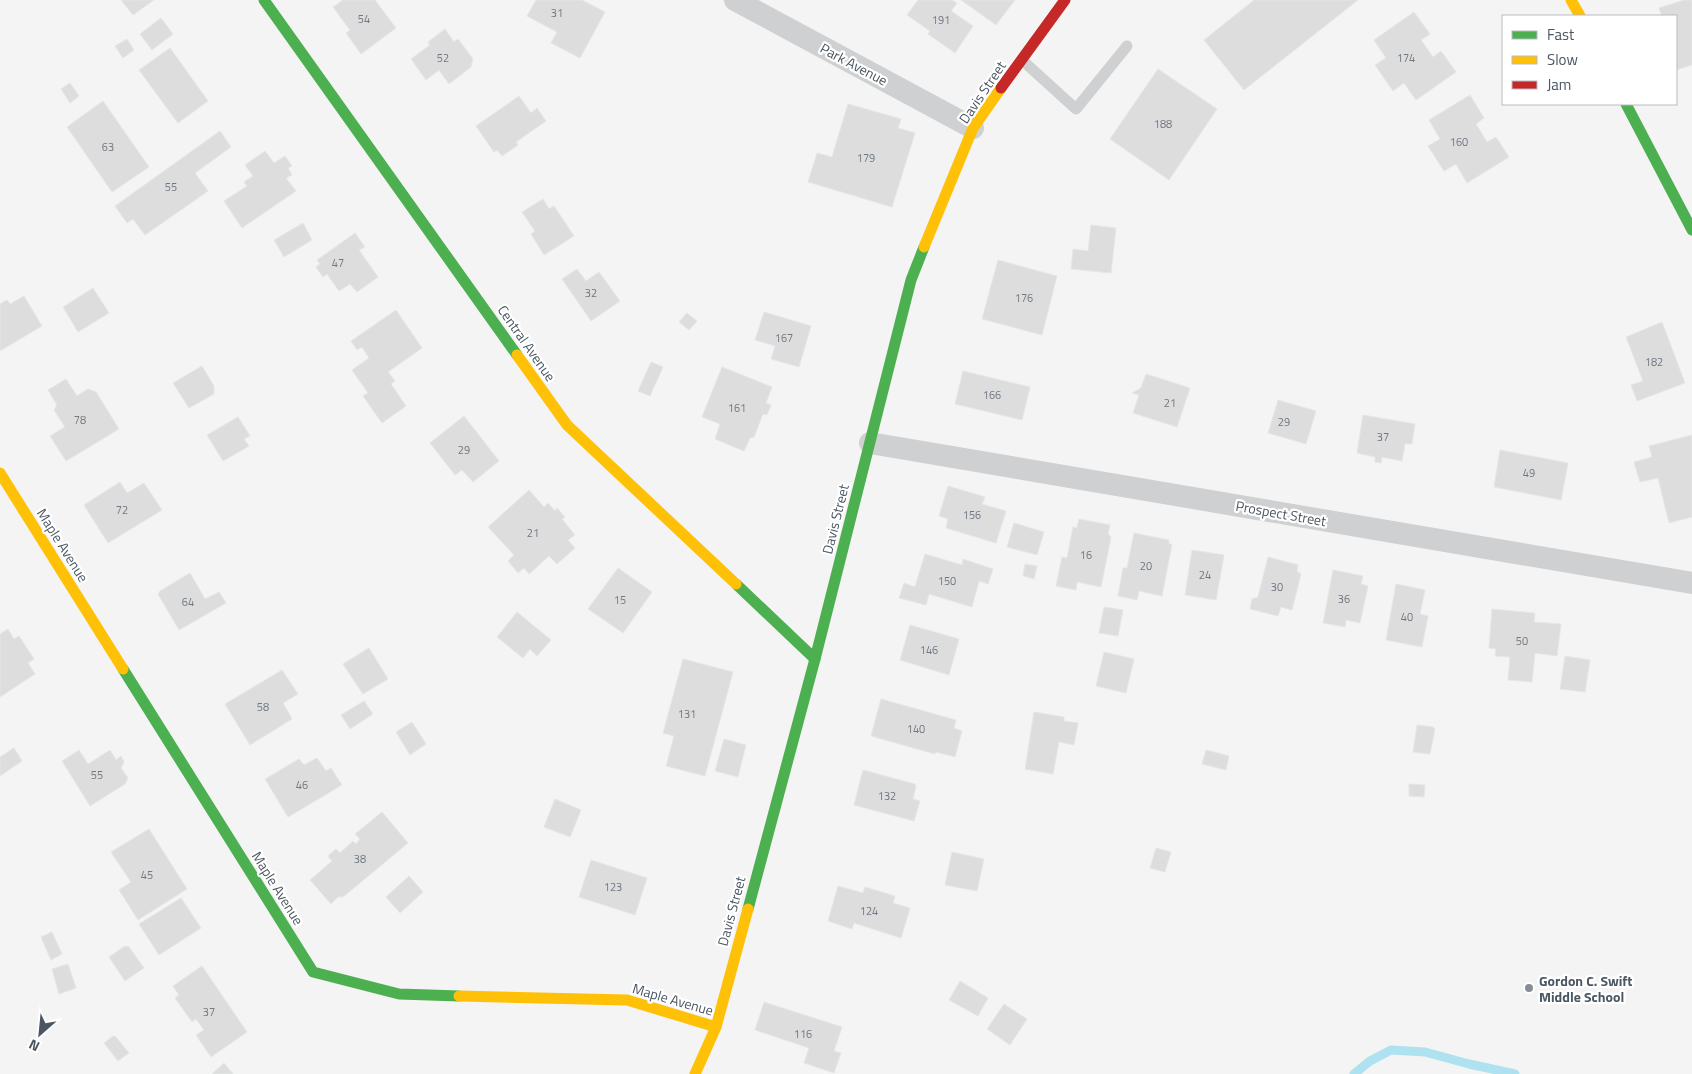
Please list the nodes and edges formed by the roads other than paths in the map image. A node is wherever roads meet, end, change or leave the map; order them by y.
1 (264, 0) edge
2 (734, 0) edge
3 (1065, 0) edge
4 (1571, 0) edge
5 (1579, 15) edge
6 (1127, 46) dead end
7 (1022, 60) junction
8 (1627, 105) edge
9 (973, 128) junction
10 (1692, 230) edge
11 (870, 443) junction
12 (0, 473) edge
13 (1692, 583) edge
14 (815, 658) junction
15 (716, 1027) junction
16 (695, 1074) edge

1 - 14 street, Central Avenue
2 - 9 street, Park Avenue
3 - 7 street, Davis Street
4 - 5 street
6 - 7 lane
7 - 9 street, Davis Street
8 - 10 street
9 - 11 street, Davis Street
11 - 13 street, Prospect Street
11 - 14 street, Davis Street
12 - 15 street, Maple Avenue
14 - 15 street, Davis Street
15 - 16 street, Davis Street

